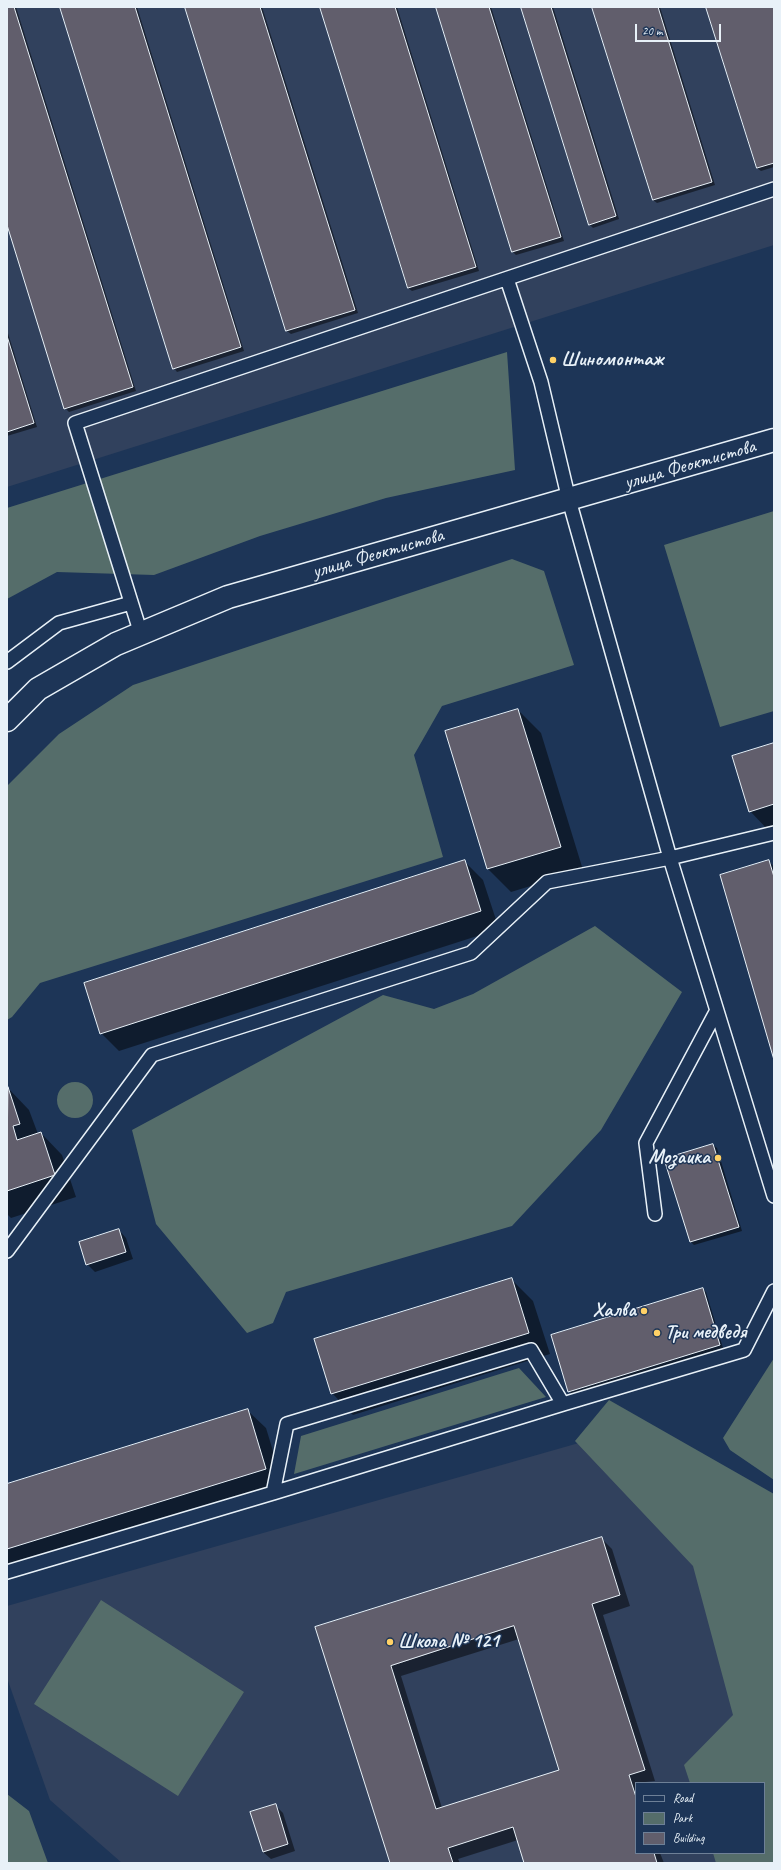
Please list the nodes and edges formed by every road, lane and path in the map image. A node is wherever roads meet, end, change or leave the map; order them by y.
1 (774, 189) edge
2 (507, 279) junction
3 (774, 440) edge
4 (569, 500) junction
5 (131, 602) junction
6 (141, 634) junction
7 (7, 662) edge
8 (7, 720) edge
9 (774, 833) edge
10 (670, 858) junction
11 (716, 1012) junction
12 (774, 1196) edge
13 (655, 1214) dead end
14 (7, 1251) edge
15 (774, 1291) edge
16 (563, 1404) junction
17 (273, 1493) junction
18 (7, 1572) edge

1 - 2 lane
2 - 4 lane
2 - 5 lane
3 - 4 street, улица Феоктистова
4 - 6 street, улица Феоктистова
4 - 10 lane
5 - 6 lane
5 - 7 lane
6 - 8 street, улица Феоктистова
9 - 10 lane
10 - 11 lane
10 - 14 lane
11 - 12 lane
11 - 13 lane
15 - 16 lane
16 - 17 lane
16 - 17 lane
17 - 18 lane

